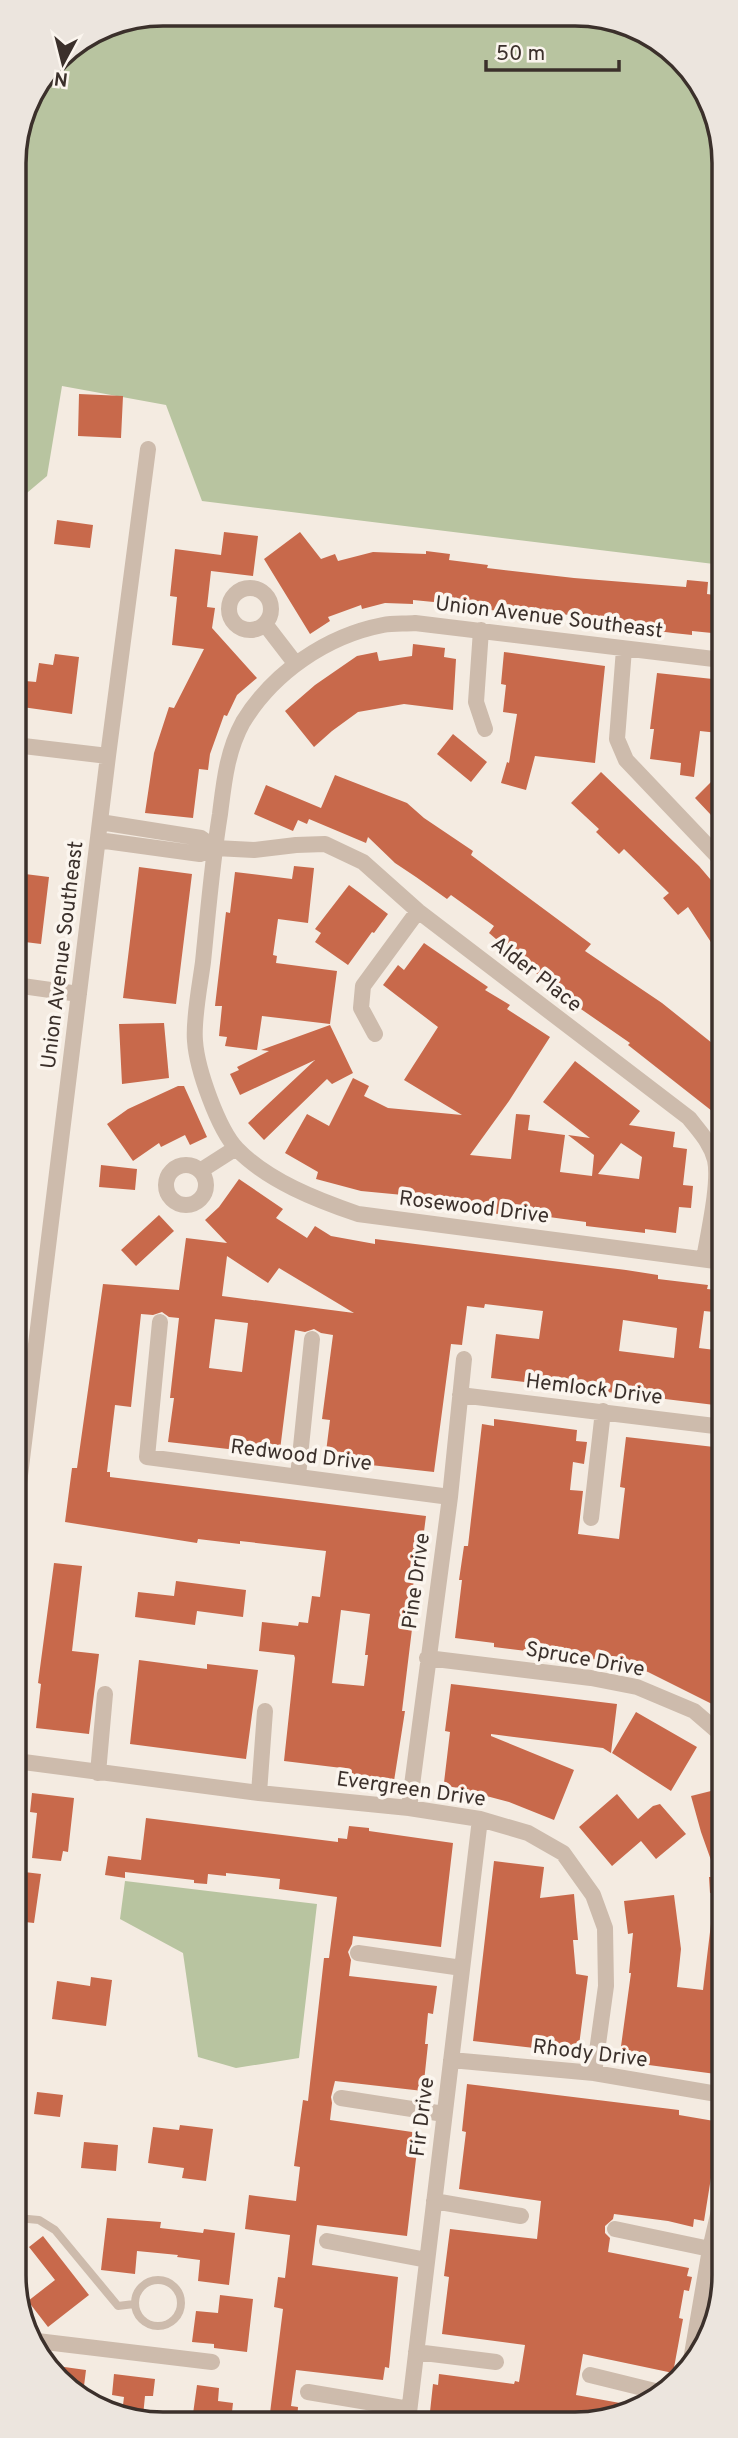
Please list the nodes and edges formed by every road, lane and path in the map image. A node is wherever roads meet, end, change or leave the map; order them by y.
1 (148, 449) dead end
2 (265, 624) dead end
3 (481, 631) junction
4 (624, 649) junction
5 (712, 659) edge
6 (295, 663) junction
7 (485, 729) dead end
8 (27, 746) edge
9 (108, 756) junction
10 (100, 822) junction
11 (98, 840) junction
12 (215, 848) junction
13 (712, 850) edge
14 (418, 911) junction
15 (27, 987) edge
16 (79, 994) junction
17 (375, 1034) dead end
18 (236, 1148) junction
19 (712, 1153) edge
20 (200, 1171) dead end
21 (712, 1212) edge
22 (704, 1259) junction
23 (711, 1260) edge
24 (160, 1322) dead end
25 (312, 1339) dead end
26 (464, 1359) dead end
27 (460, 1395) junction
28 (603, 1411) junction
29 (26, 1423) edge
30 (711, 1425) edge
31 (298, 1476) junction
32 (450, 1497) junction
33 (591, 1518) dead end
34 (427, 1658) junction
35 (105, 1694) dead end
36 (265, 1710) dead end
37 (711, 1725) edge
38 (26, 1762) edge
39 (98, 1773) junction
40 (259, 1793) junction
41 (409, 1808) junction
42 (480, 1819) junction
43 (358, 1953) dead end
44 (462, 1968) junction
45 (451, 2060) junction
46 (594, 2073) junction
47 (711, 2093) edge
48 (341, 2098) dead end
49 (444, 2114) junction
50 (434, 2201) junction
51 (521, 2216) dead end
52 (26, 2219) edge
53 (615, 2229) dead end
54 (327, 2241) dead end
55 (711, 2245) edge
56 (710, 2249) junction
57 (427, 2260) junction
58 (134, 2304) junction
59 (694, 2340) edge
60 (44, 2342) edge
61 (416, 2352) junction
62 (212, 2362) dead end
63 (496, 2362) dead end
64 (590, 2375) dead end
65 (648, 2389) edge
66 (308, 2392) dead end
67 (396, 2412) edge
68 (409, 2412) edge

1 - 9 street, Union Avenue Southeast
2 - 6 street
3 - 4 street, Union Avenue Southeast
3 - 6 street, Union Avenue Southeast
3 - 7 street
4 - 5 street, Union Avenue Southeast
4 - 13 street
6 - 12 street, Union Avenue Southeast
8 - 9 street
9 - 10 street, Union Avenue Southeast
10 - 11 street, Union Avenue Southeast
10 - 12 street
11 - 12 street
11 - 16 street, Union Avenue Southeast
12 - 14 street, Alder Place
12 - 18 street, Union Avenue Southeast
14 - 17 street
14 - 19 street, Alder Place
15 - 16 street
16 - 29 street, Union Avenue Southeast
18 - 20 street
18 - 22 street, Rosewood Drive
21 - 22 street, Alder Place
22 - 23 street, Rosewood Drive
24 - 31 street, Redwood Drive
25 - 31 street
26 - 27 street, Pine Drive
27 - 28 street, Hemlock Drive
27 - 32 street, Pine Drive
28 - 30 street, Hemlock Drive
28 - 33 street
31 - 32 street, Redwood Drive
32 - 34 street, Pine Drive
34 - 37 street, Spruce Drive
34 - 41 street, Pine Drive
35 - 39 street
36 - 40 street
38 - 39 street, Evergreen Drive
39 - 40 street, Evergreen Drive
40 - 41 street, Evergreen Drive
41 - 42 street, Evergreen Drive
42 - 44 street, Fir Drive
42 - 46 street, Evergreen Drive
43 - 44 street
44 - 45 street, Fir Drive
45 - 46 street, Rhody Drive
45 - 49 street, Fir Drive
46 - 47 street, Rhody Drive
48 - 49 street
49 - 50 street, Fir Drive
50 - 51 street
50 - 57 street, Fir Drive
52 - 58 lane
53 - 56 street
54 - 57 street
55 - 56 street
56 - 59 street
57 - 61 street, Fir Drive
58 - 58 lane
60 - 62 street
61 - 63 street
61 - 68 street, Fir Drive
64 - 65 street
66 - 67 street

